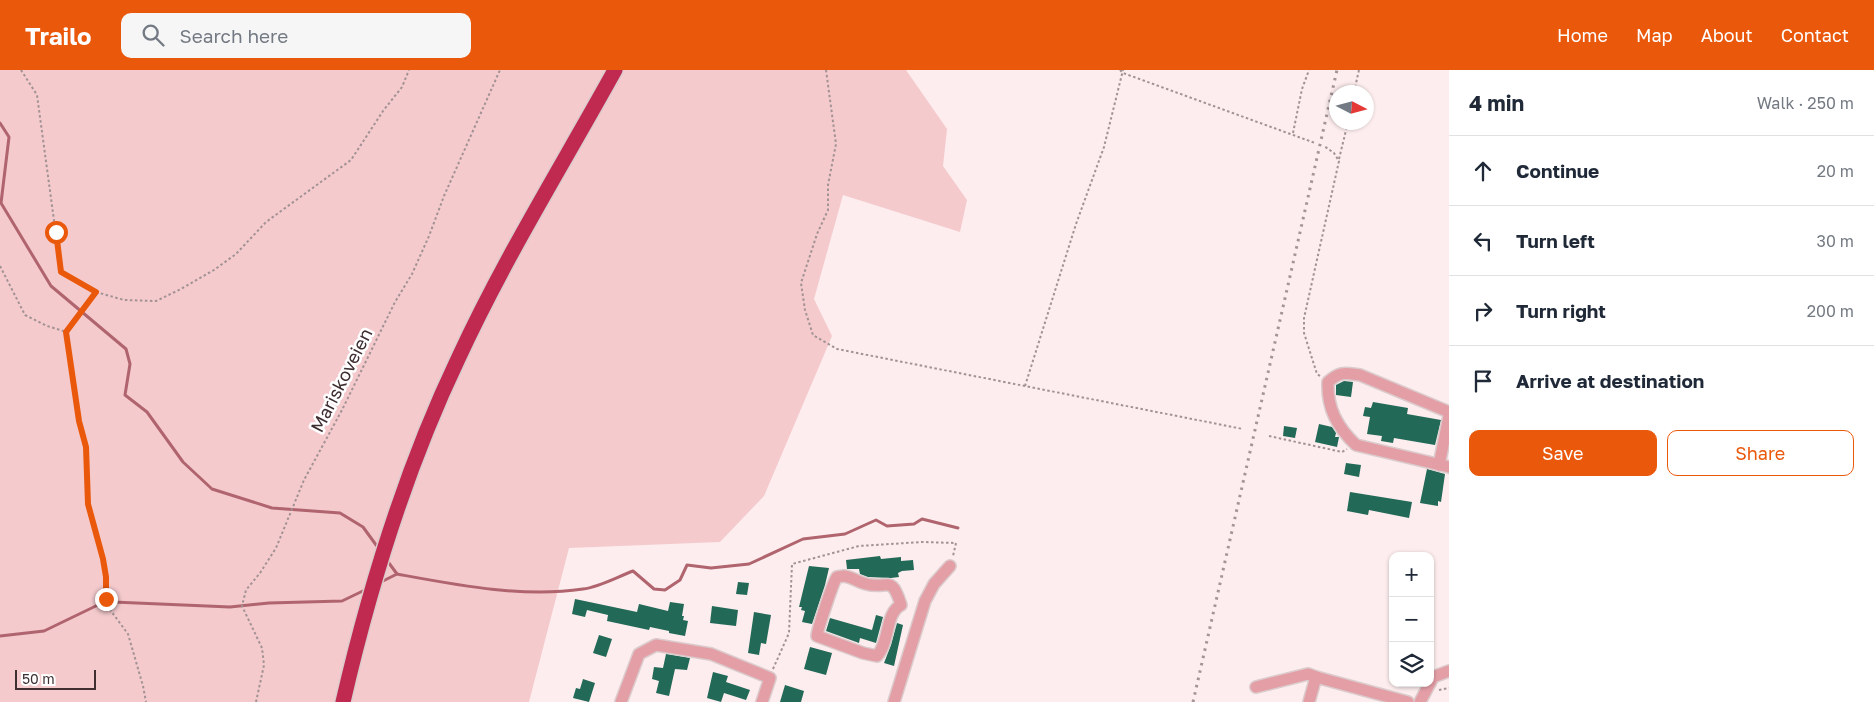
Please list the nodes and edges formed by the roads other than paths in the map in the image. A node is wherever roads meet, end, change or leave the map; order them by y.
1 (606, 70) edge
2 (615, 70) edge
3 (1449, 412) edge
4 (1449, 416) edge
5 (1444, 466) edge
6 (950, 566) dead end
7 (900, 605) junction
8 (922, 611) junction
9 (1449, 670) edge
10 (1316, 676) junction
11 (1434, 677) edge
12 (1256, 687) dead end
13 (1428, 687) edge
14 (335, 702) edge
15 (343, 702) edge
16 (621, 702) edge
17 (762, 702) edge
18 (894, 702) edge
19 (1309, 702) edge
20 (1408, 702) edge
21 (1420, 702) edge

1 - 14 highway
2 - 15 highway
3 - 5 street
4 - 5 street
6 - 8 street
7 - 7 street
7 - 8 street
8 - 18 street
9 - 11 street
10 - 12 street
10 - 19 street
10 - 20 street
13 - 21 street
16 - 17 street

